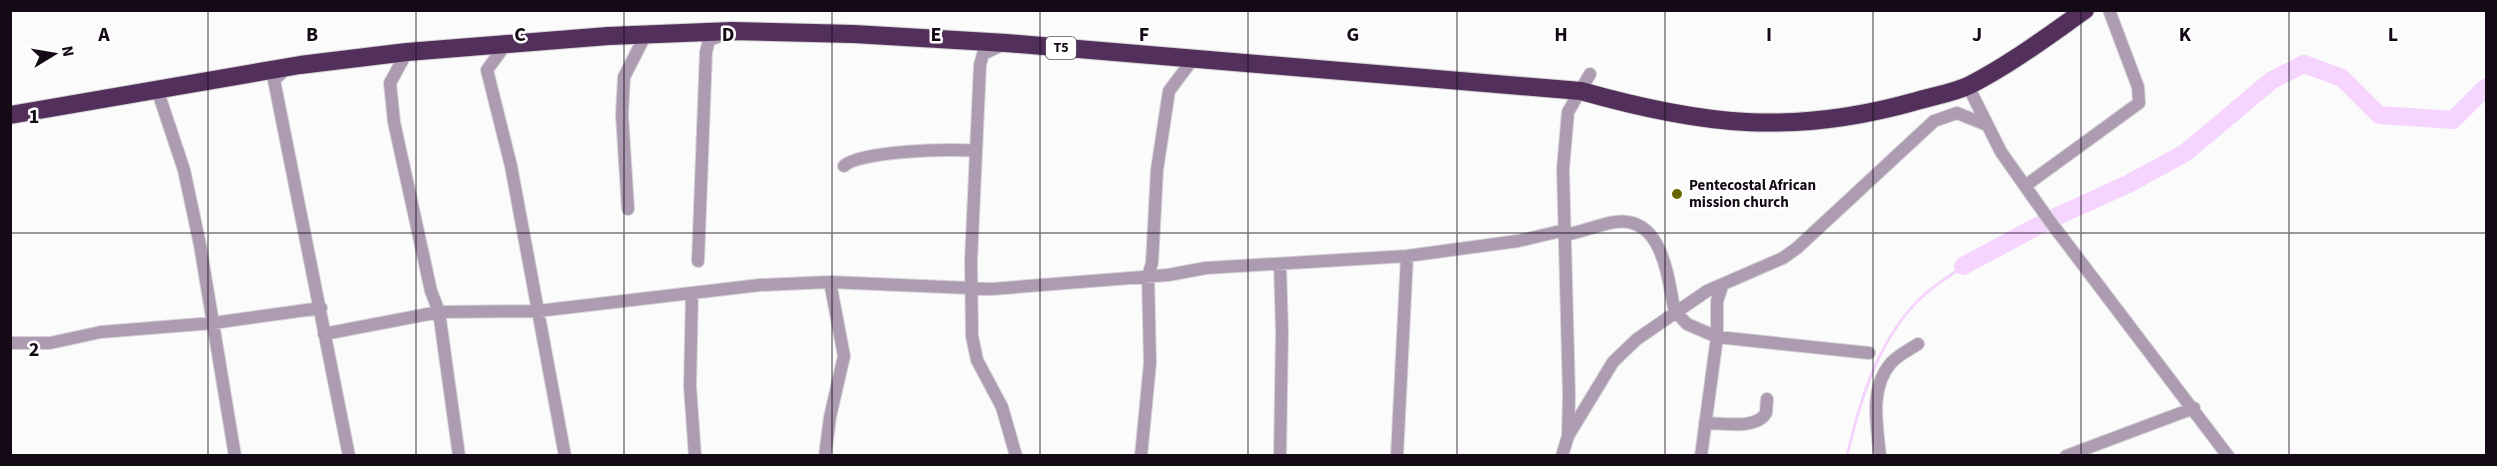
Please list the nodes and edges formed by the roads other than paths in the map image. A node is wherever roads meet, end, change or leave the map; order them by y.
1 (2085, 10) edge
2 (2109, 10) edge
3 (732, 31) junction
4 (646, 34) junction
5 (506, 44) junction
6 (1006, 44) junction
7 (407, 52) junction
8 (1193, 59) junction
9 (289, 67) junction
10 (1590, 74) dead end
11 (1968, 86) junction
12 (157, 89) junction
13 (1581, 92) junction
14 (10, 115) edge
15 (1988, 125) junction
16 (976, 151) junction
17 (844, 166) dead end
18 (2025, 186) junction
19 (628, 209) dead end
20 (1565, 232) junction
21 (1407, 256) junction
22 (698, 261) dead end
23 (1280, 265) junction
24 (1148, 276) junction
25 (830, 282) junction
26 (1723, 284) junction
27 (972, 289) junction
28 (692, 293) junction
29 (321, 308) junction
30 (538, 311) junction
31 (439, 312) junction
32 (1675, 313) junction
33 (213, 323) junction
34 (324, 334) junction
35 (1717, 338) junction
36 (10, 343) edge
37 (1918, 344) dead end
38 (1869, 353) dead end
39 (1767, 399) dead end
40 (2194, 408) junction
41 (1705, 423) junction
42 (1568, 436) junction
43 (235, 456) edge
44 (350, 456) edge
45 (459, 456) edge
46 (565, 456) edge
47 (695, 456) edge
48 (825, 456) edge
49 (1016, 456) edge
50 (1141, 456) edge
51 (1280, 456) edge
52 (1397, 456) edge
53 (1562, 456) edge
54 (1701, 456) edge
55 (1880, 456) edge
56 (2066, 456) edge
57 (2228, 456) edge

1 - 11 highway, T5
2 - 18 street
3 - 4 highway, T5
3 - 6 highway, T5
3 - 22 street
4 - 5 highway, T5
4 - 19 street
5 - 7 highway, T5
5 - 30 street
6 - 8 highway, T5
6 - 16 street
7 - 9 highway, T5
7 - 31 street
8 - 13 highway, T5
8 - 24 street
9 - 12 highway, T5
9 - 29 street
10 - 13 street
11 - 13 highway, T5
11 - 15 street
12 - 14 highway, T5
12 - 33 street
13 - 20 street
15 - 18 street
15 - 26 street
16 - 17 street
16 - 27 street
18 - 40 street
20 - 21 street
20 - 32 street
20 - 42 street
21 - 23 street
21 - 52 street
23 - 24 street
23 - 51 street
24 - 27 street
24 - 50 street
25 - 27 street
25 - 28 street
25 - 48 street
26 - 32 street
26 - 35 street
27 - 49 street
28 - 30 street
28 - 47 street
29 - 33 street
29 - 34 street
30 - 31 street
30 - 46 street
31 - 34 street
31 - 45 street
32 - 35 street
32 - 42 street
33 - 36 street
33 - 43 street
34 - 44 street
35 - 38 street
35 - 41 street
37 - 55 street
39 - 41 street
40 - 56 street
40 - 57 street
41 - 54 street
42 - 53 street

